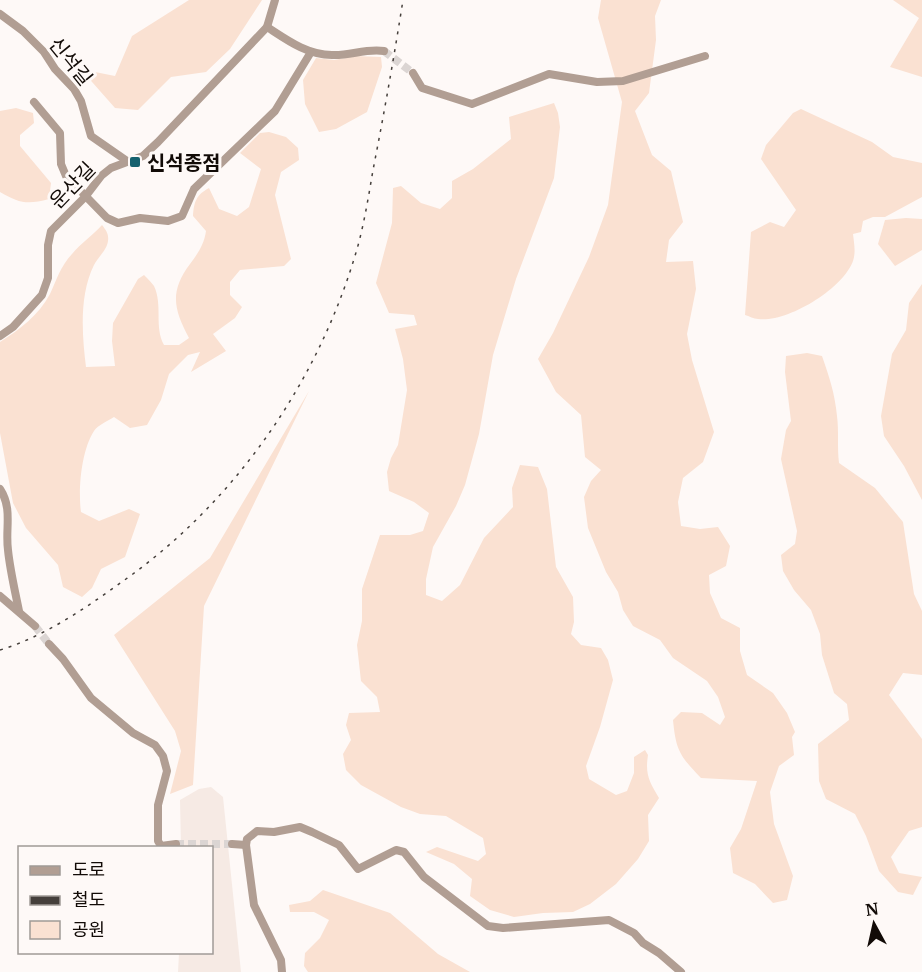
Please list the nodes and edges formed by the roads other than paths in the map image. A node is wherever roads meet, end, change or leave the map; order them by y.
1 (275, 0) edge
2 (0, 14) edge
3 (267, 27) junction
4 (384, 51) tunnel mouth
5 (311, 52) junction
6 (705, 56) dead end
7 (413, 73) tunnel mouth
8 (34, 102) dead end
9 (127, 161) junction
10 (85, 196) junction
11 (0, 336) edge
12 (0, 489) edge
13 (0, 596) edge
14 (19, 611) junction
15 (35, 626) tunnel mouth
16 (49, 644) tunnel mouth
17 (176, 844) dead end
18 (232, 844) tunnel mouth
19 (246, 845) junction
20 (282, 972) edge
21 (681, 972) edge

1 - 3 street, 운산길
2 - 9 street, 신석길
3 - 5 street
3 - 9 street, 운산길
4 - 5 street
5 - 10 street
6 - 7 street
8 - 10 street
9 - 10 street, 운산길
10 - 11 street, 운산길
12 - 14 street
13 - 14 street
14 - 15 street
16 - 17 street
18 - 19 street
19 - 20 street
19 - 21 street

